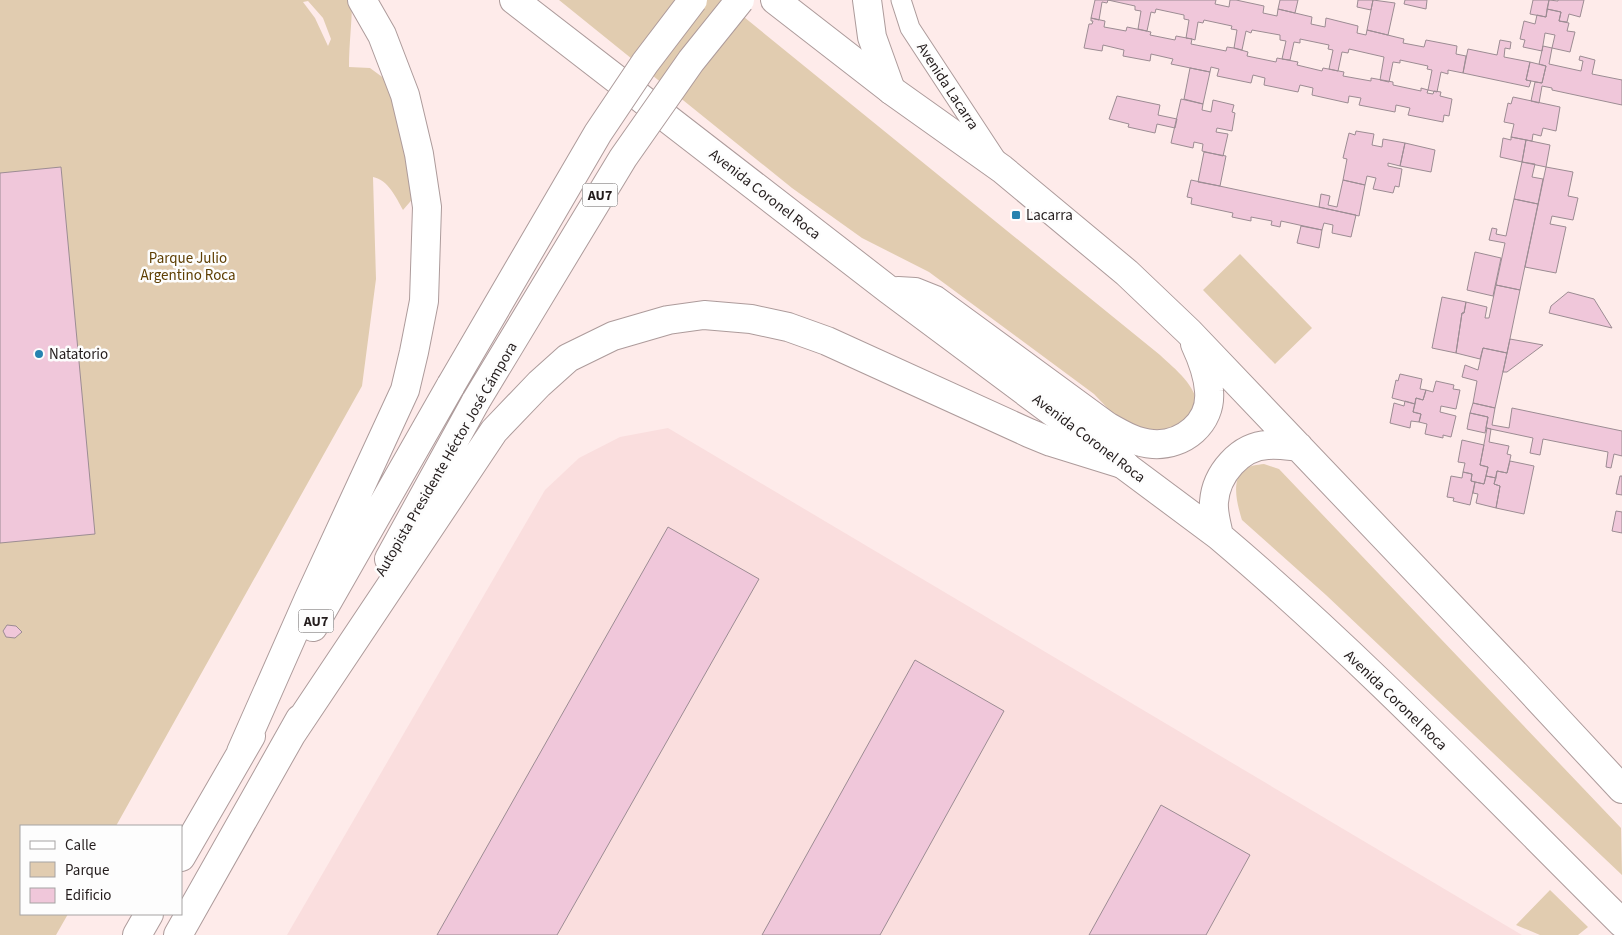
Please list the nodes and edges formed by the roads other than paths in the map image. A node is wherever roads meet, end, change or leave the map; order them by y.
1 (362, 0) edge
2 (514, 0) edge
3 (693, 0) edge
4 (740, 0) edge
5 (775, 0) edge
6 (867, 0) edge
7 (901, 0) edge
8 (891, 90) junction
9 (1002, 169) junction
10 (889, 290) junction
11 (1189, 332) junction
12 (1299, 448) junction
13 (1125, 465) junction
14 (1219, 536) junction
15 (292, 735) junction
16 (242, 752) junction
17 (1622, 788) edge
18 (182, 855) edge
19 (148, 915) edge
20 (1622, 923) edge
21 (137, 935) edge
22 (178, 935) edge

1 - 16 main road
2 - 10 main road, Avenida Coronel Roca
3 - 16 main road, AU7, bridge
4 - 15 main road, Autopista Presidente Héctor José Cámpora / AU7, bridge
5 - 8 main road
6 - 8 main road
7 - 9 street, Avenida Lacarra
8 - 9 main road
9 - 11 main road
10 - 11 main road
10 - 13 main road, Avenida Coronel Roca
11 - 12 main road
12 - 14 main road
12 - 17 main road
13 - 14 main road, Avenida Coronel Roca
13 - 15 main road
14 - 20 main road, Avenida Coronel Roca
15 - 22 main road, Autopista Presidente Héctor José Cámpora / AU7
16 - 18 main road, AU7
19 - 21 main road

